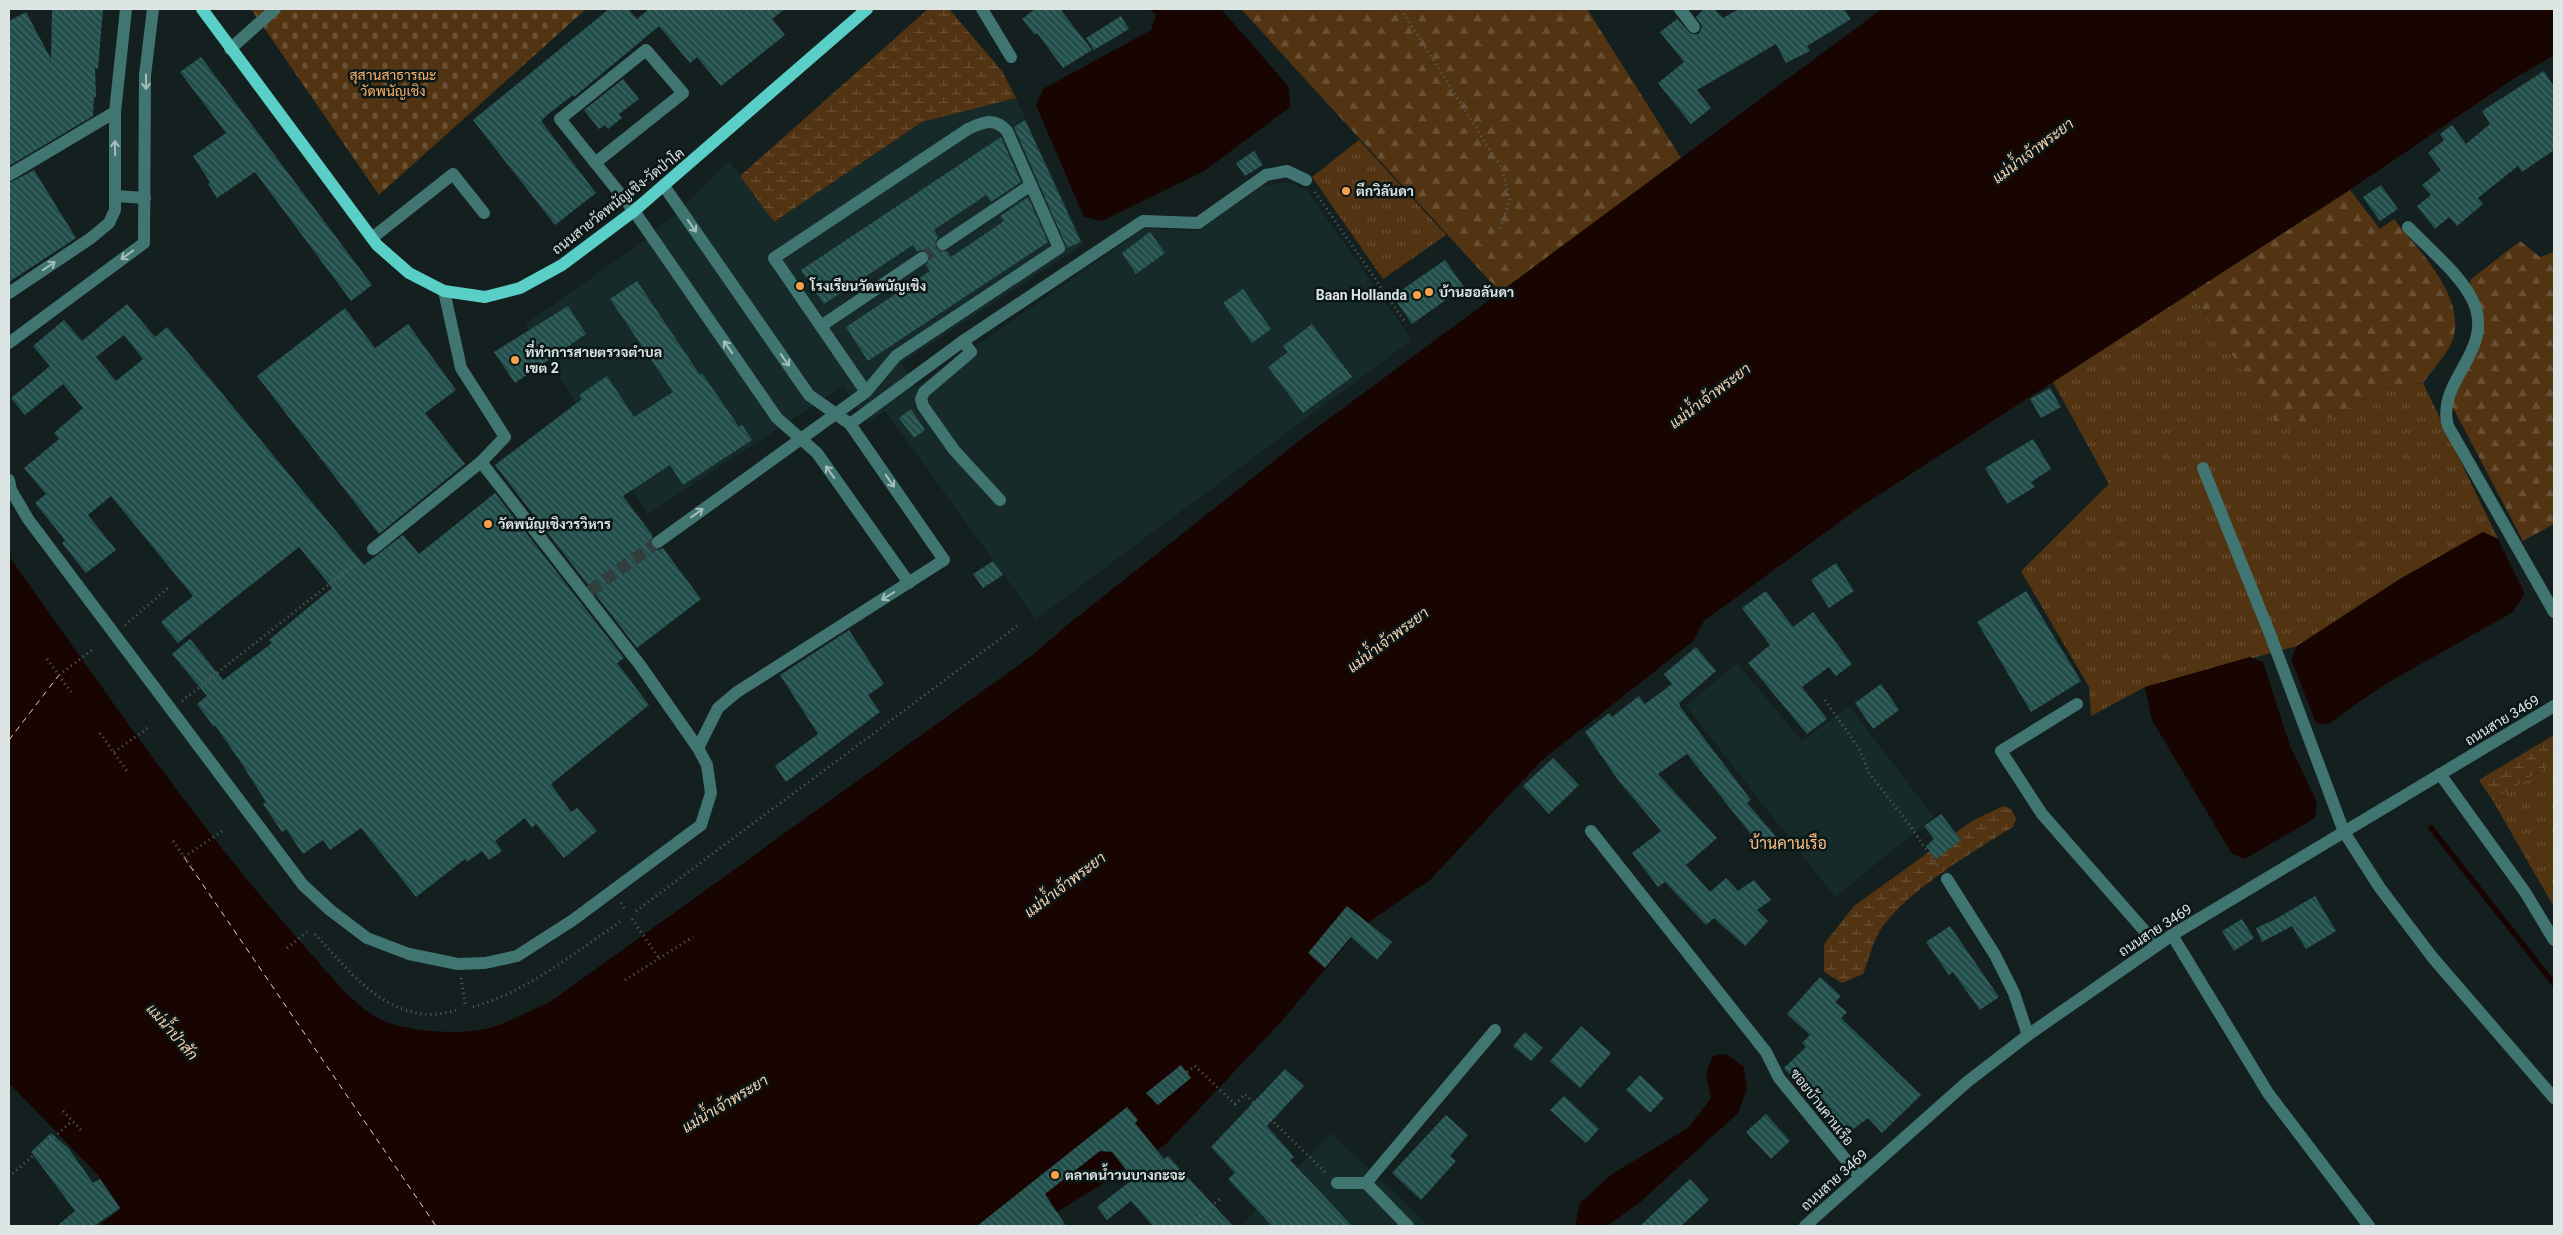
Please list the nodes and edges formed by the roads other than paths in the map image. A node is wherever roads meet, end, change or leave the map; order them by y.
1 (126, 9) edge
2 (153, 9) edge
3 (202, 9) edge
4 (275, 9) edge
5 (867, 9) edge
6 (982, 9) edge
7 (1680, 9) edge
8 (1694, 27) dead end
9 (230, 49) junction
10 (1010, 57) dead end
11 (115, 112) junction
12 (595, 163) junction
13 (9, 175) edge
14 (1306, 180) road end
15 (1031, 185) junction
16 (664, 186) junction
17 (116, 196) junction
18 (145, 198) junction
19 (634, 211) junction
20 (484, 213) dead end
21 (2408, 227) dead end
22 (372, 238) junction
23 (943, 244) tunnel mouth
24 (922, 258) tunnel mouth
25 (444, 291) junction
26 (9, 293) edge
27 (821, 326) junction
28 (963, 341) junction
29 (9, 343) edge
30 (866, 392) junction
31 (835, 414) junction
32 (850, 424) junction
33 (800, 439) junction
34 (481, 462) junction
35 (2203, 468) dead end
36 (9, 480) edge
37 (1000, 500) dead end
38 (658, 542) tunnel mouth
39 (373, 549) road end
40 (909, 583) junction
41 (2554, 612) edge
42 (2077, 704) dead end
43 (2554, 706) edge
44 (698, 748) junction
45 (2440, 774) junction
46 (1591, 831) dead end
47 (2344, 832) junction
48 (1947, 879) road end
49 (2172, 935) junction
50 (2554, 940) edge
51 (2157, 945) junction
52 (1496, 1030) dead end
53 (2028, 1035) junction
54 (2554, 1098) edge
55 (1860, 1177) junction
56 (1366, 1183) junction
57 (1337, 1184) road end
58 (1408, 1226) edge
59 (1805, 1226) edge
60 (2369, 1226) edge

1 - 11 street
2 -> 18 street
3 - 9 main road, ถนนสายวัดพนัญเชิง-วัดป่าโค
4 - 9 street
5 - 16 main road, ถนนสายวัดพนัญเชิง-วัดป่าโค
6 - 10 street
7 - 8 street
9 - 22 main road, ถนนสายวัดพนัญเชิง-วัดป่าโค
11 - 13 street
17 -> 11 street
12 - 12 street
12 - 19 street
14 - 28 street
15 - 23 street
15 - 27 street
15 - 30 street
16 - 19 main road, ถนนสายวัดพนัญเชิง-วัดป่าโค
16 -> 31 street
17 - 18 street
26 -> 17 street
18 -> 29 street
19 - 25 main road, ถนนสายวัดพนัญเชิง-วัดป่าโค
33 -> 19 street
20 - 22 street
21 - 41 street
22 - 25 main road, ถนนสายวัดพนัญเชิง-วัดป่าโค
24 - 27 street
25 - 34 street
27 - 30 street
28 - 32 street
28 - 37 street
30 - 31 street
31 - 32 street
31 - 33 street
32 -> 40 street
38 -> 33 street
40 -> 33 street
34 - 39 street
34 - 44 street
35 - 47 street
36 - 44 street
40 -> 44 street
42 - 51 street
43 - 45 street, ถนนสาย 3469
45 - 47 street, ถนนสาย 3469
45 - 50 street
46 - 55 street, ซอยบ้านคานเรือ
47 - 49 street, ถนนสาย 3469
47 - 54 street
48 - 53 street
49 - 51 street, ถนนสาย 3469
49 - 60 street
51 - 53 street, ถนนสาย 3469
52 - 56 street
53 - 55 street, ถนนสาย 3469
55 - 59 street, ถนนสาย 3469
56 - 57 street
56 - 58 street

